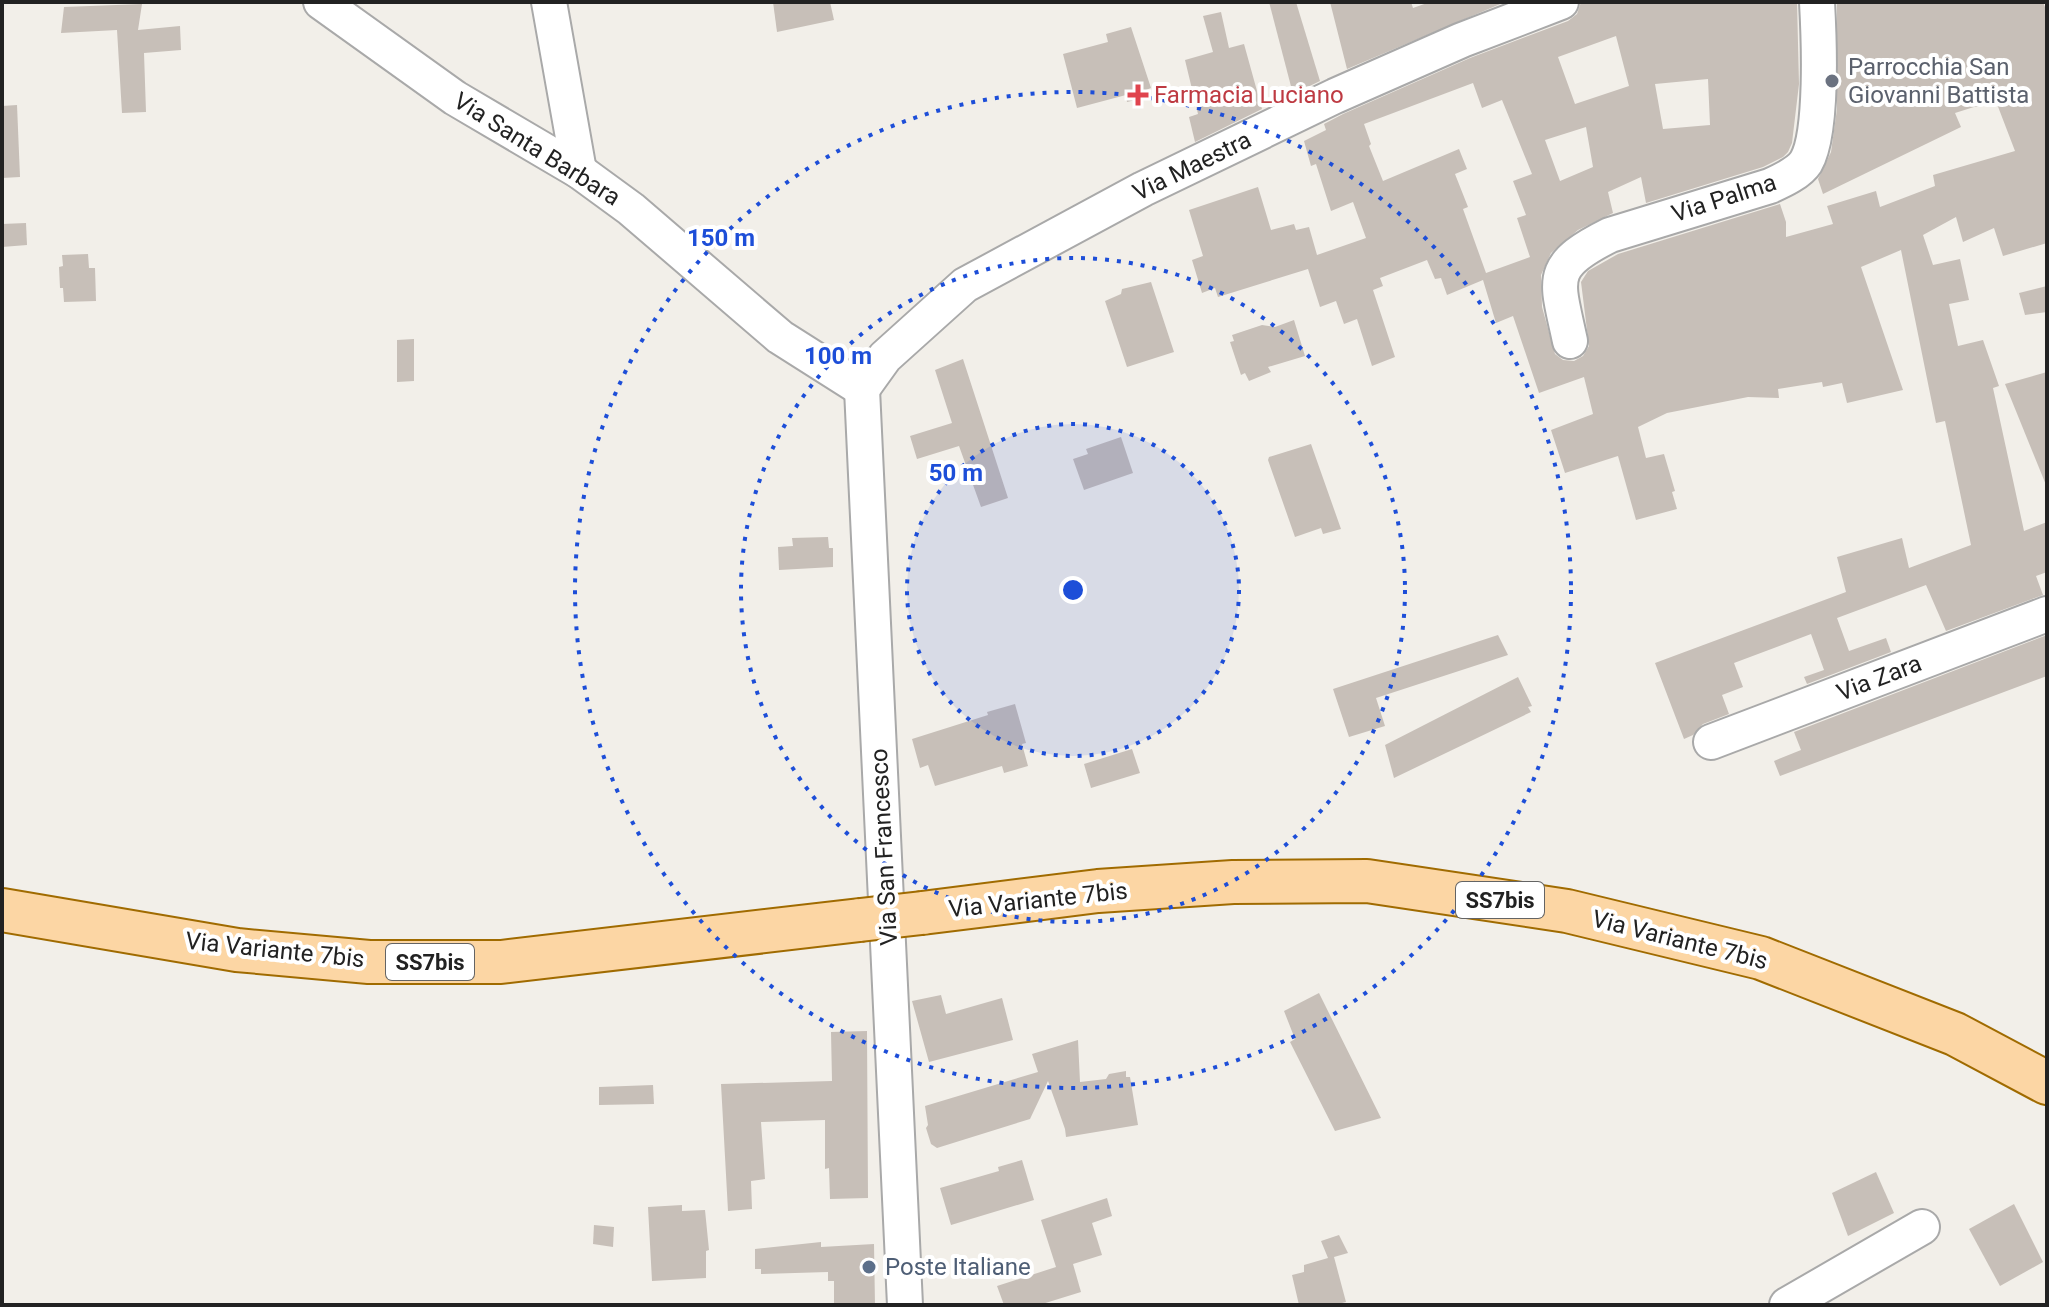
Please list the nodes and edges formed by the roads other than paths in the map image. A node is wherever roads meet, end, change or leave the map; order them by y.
1 (321, 2) edge
2 (549, 2) edge
3 (1561, 2) edge
4 (1817, 2) edge
5 (579, 171) junction
6 (1570, 341) dead end
7 (862, 389) junction
8 (2047, 614) edge
9 (1711, 742) dead end
10 (2, 910) edge
11 (2047, 1083) edge
12 (1922, 1227) dead end
13 (905, 1305) edge
14 (1787, 1305) edge

1 - 5 street, Via Santa Barbara
2 - 5 street
3 - 7 street, Via Maestra
4 - 6 street, Via Palma
5 - 7 street, Via Santa Barbara
7 - 13 street, Via San Francesco
8 - 9 street, Via Zara
10 - 11 main road, Via Variante 7bis / SS7bis, bridge
12 - 14 street

